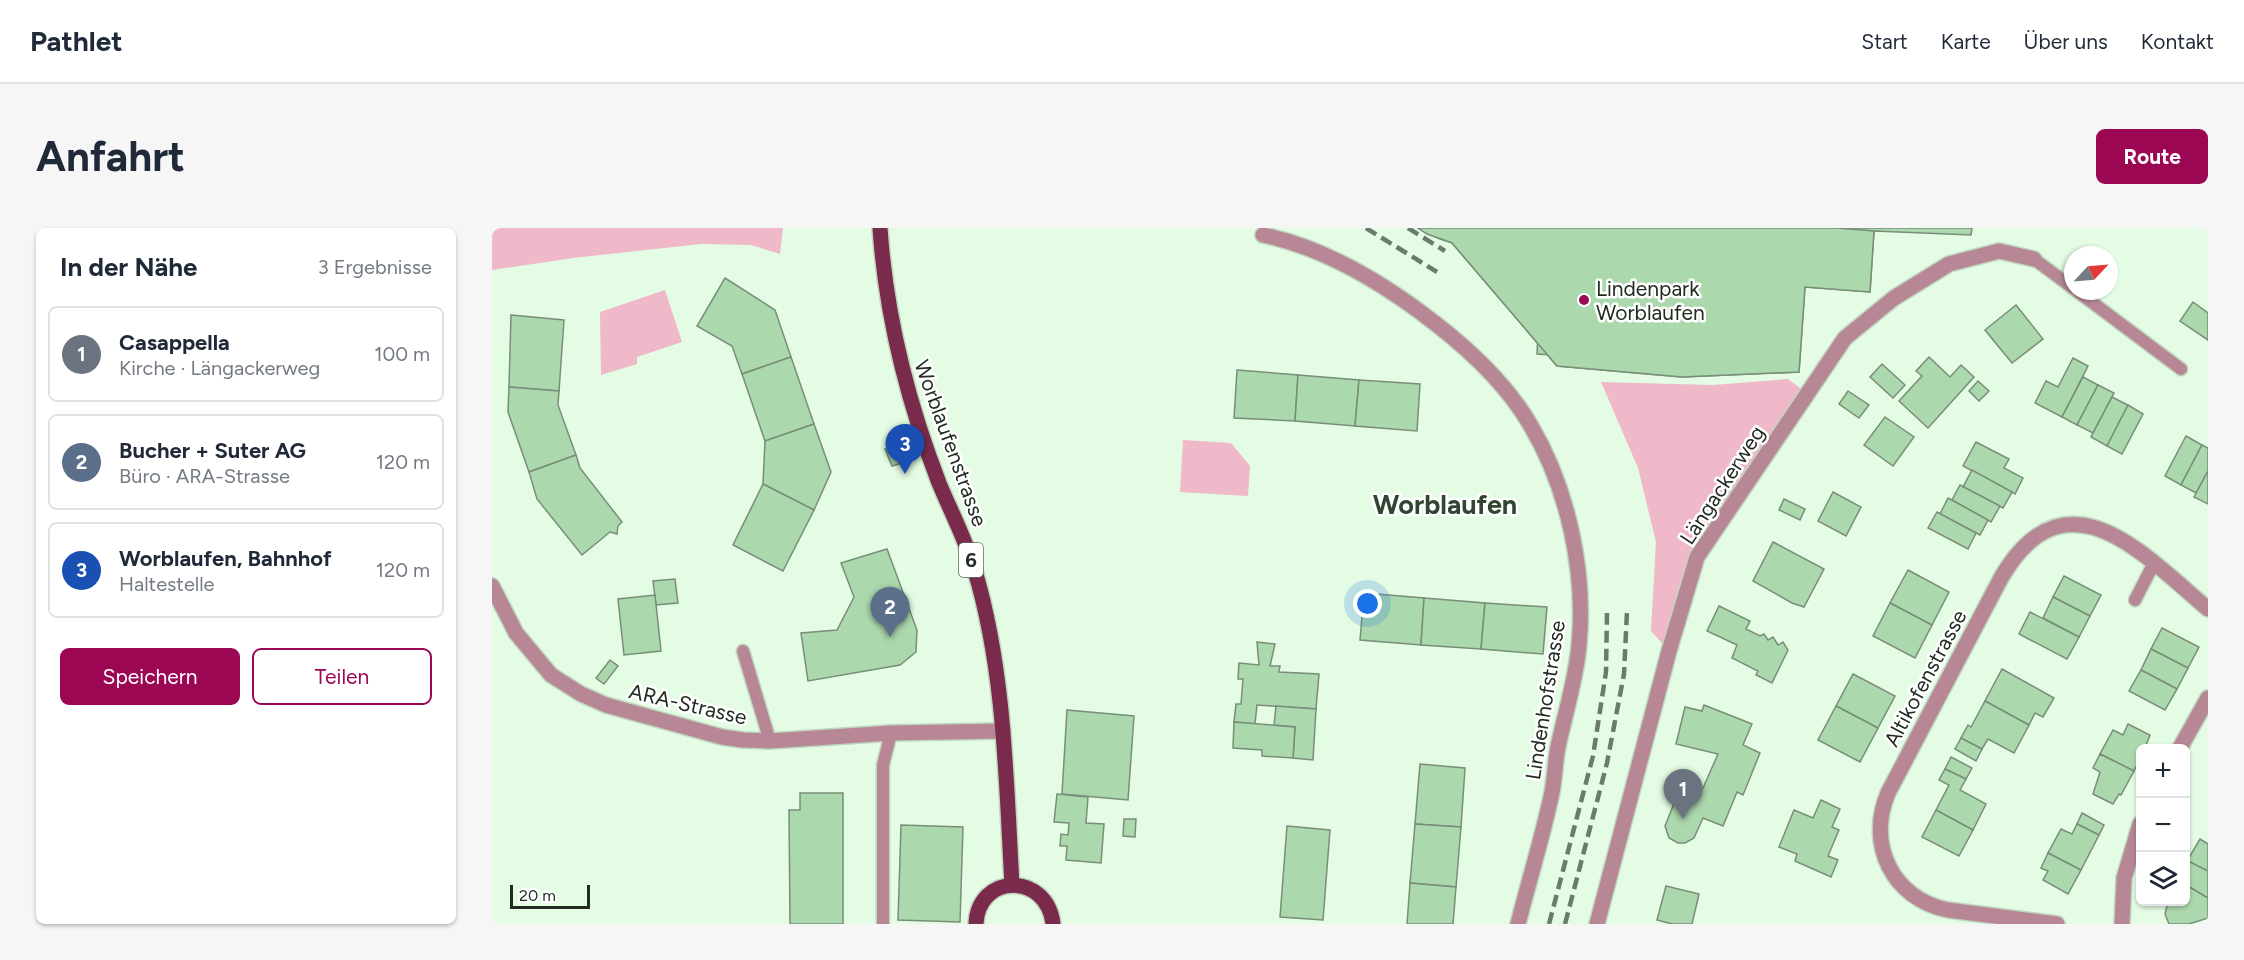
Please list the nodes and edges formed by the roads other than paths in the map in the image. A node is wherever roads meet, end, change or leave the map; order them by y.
1 (880, 228) edge
2 (1263, 235) dead end
3 (2034, 259) joint
4 (2064, 281) edge
5 (2089, 300) edge
6 (2181, 369) dead end
7 (2154, 563) junction
8 (492, 586) edge
9 (2134, 600) dead end
10 (2208, 609) edge
11 (743, 651) dead end
12 (2208, 698) edge
13 (1003, 731) junction
14 (891, 734) junction
15 (770, 741) junction
16 (2182, 744) edge
17 (2136, 837) edge
18 (1012, 885) junction
19 (883, 924) edge
20 (976, 924) edge
21 (1053, 924) edge
22 (1518, 924) edge
23 (1597, 924) edge
24 (2057, 924) edge
25 (2122, 924) edge

1 - 13 main road, Worblaufenstrasse / 6
2 - 22 street, Lindenhofstrasse
3 - 4 lane, Längackerweg
3 - 23 street, Längackerweg
5 - 6 lane
7 - 9 lane
7 - 10 street, Altikofenstrasse
7 - 24 street, Altikofenstrasse
8 - 15 street, ARA-Strasse
11 - 15 lane
12 - 16 street
13 - 14 street, ARA-Strasse
13 - 18 main road, Worblaufenstrasse / 6
14 - 15 street, ARA-Strasse
14 - 19 lane
17 - 25 street
18 - 20 main road
18 - 21 main road

